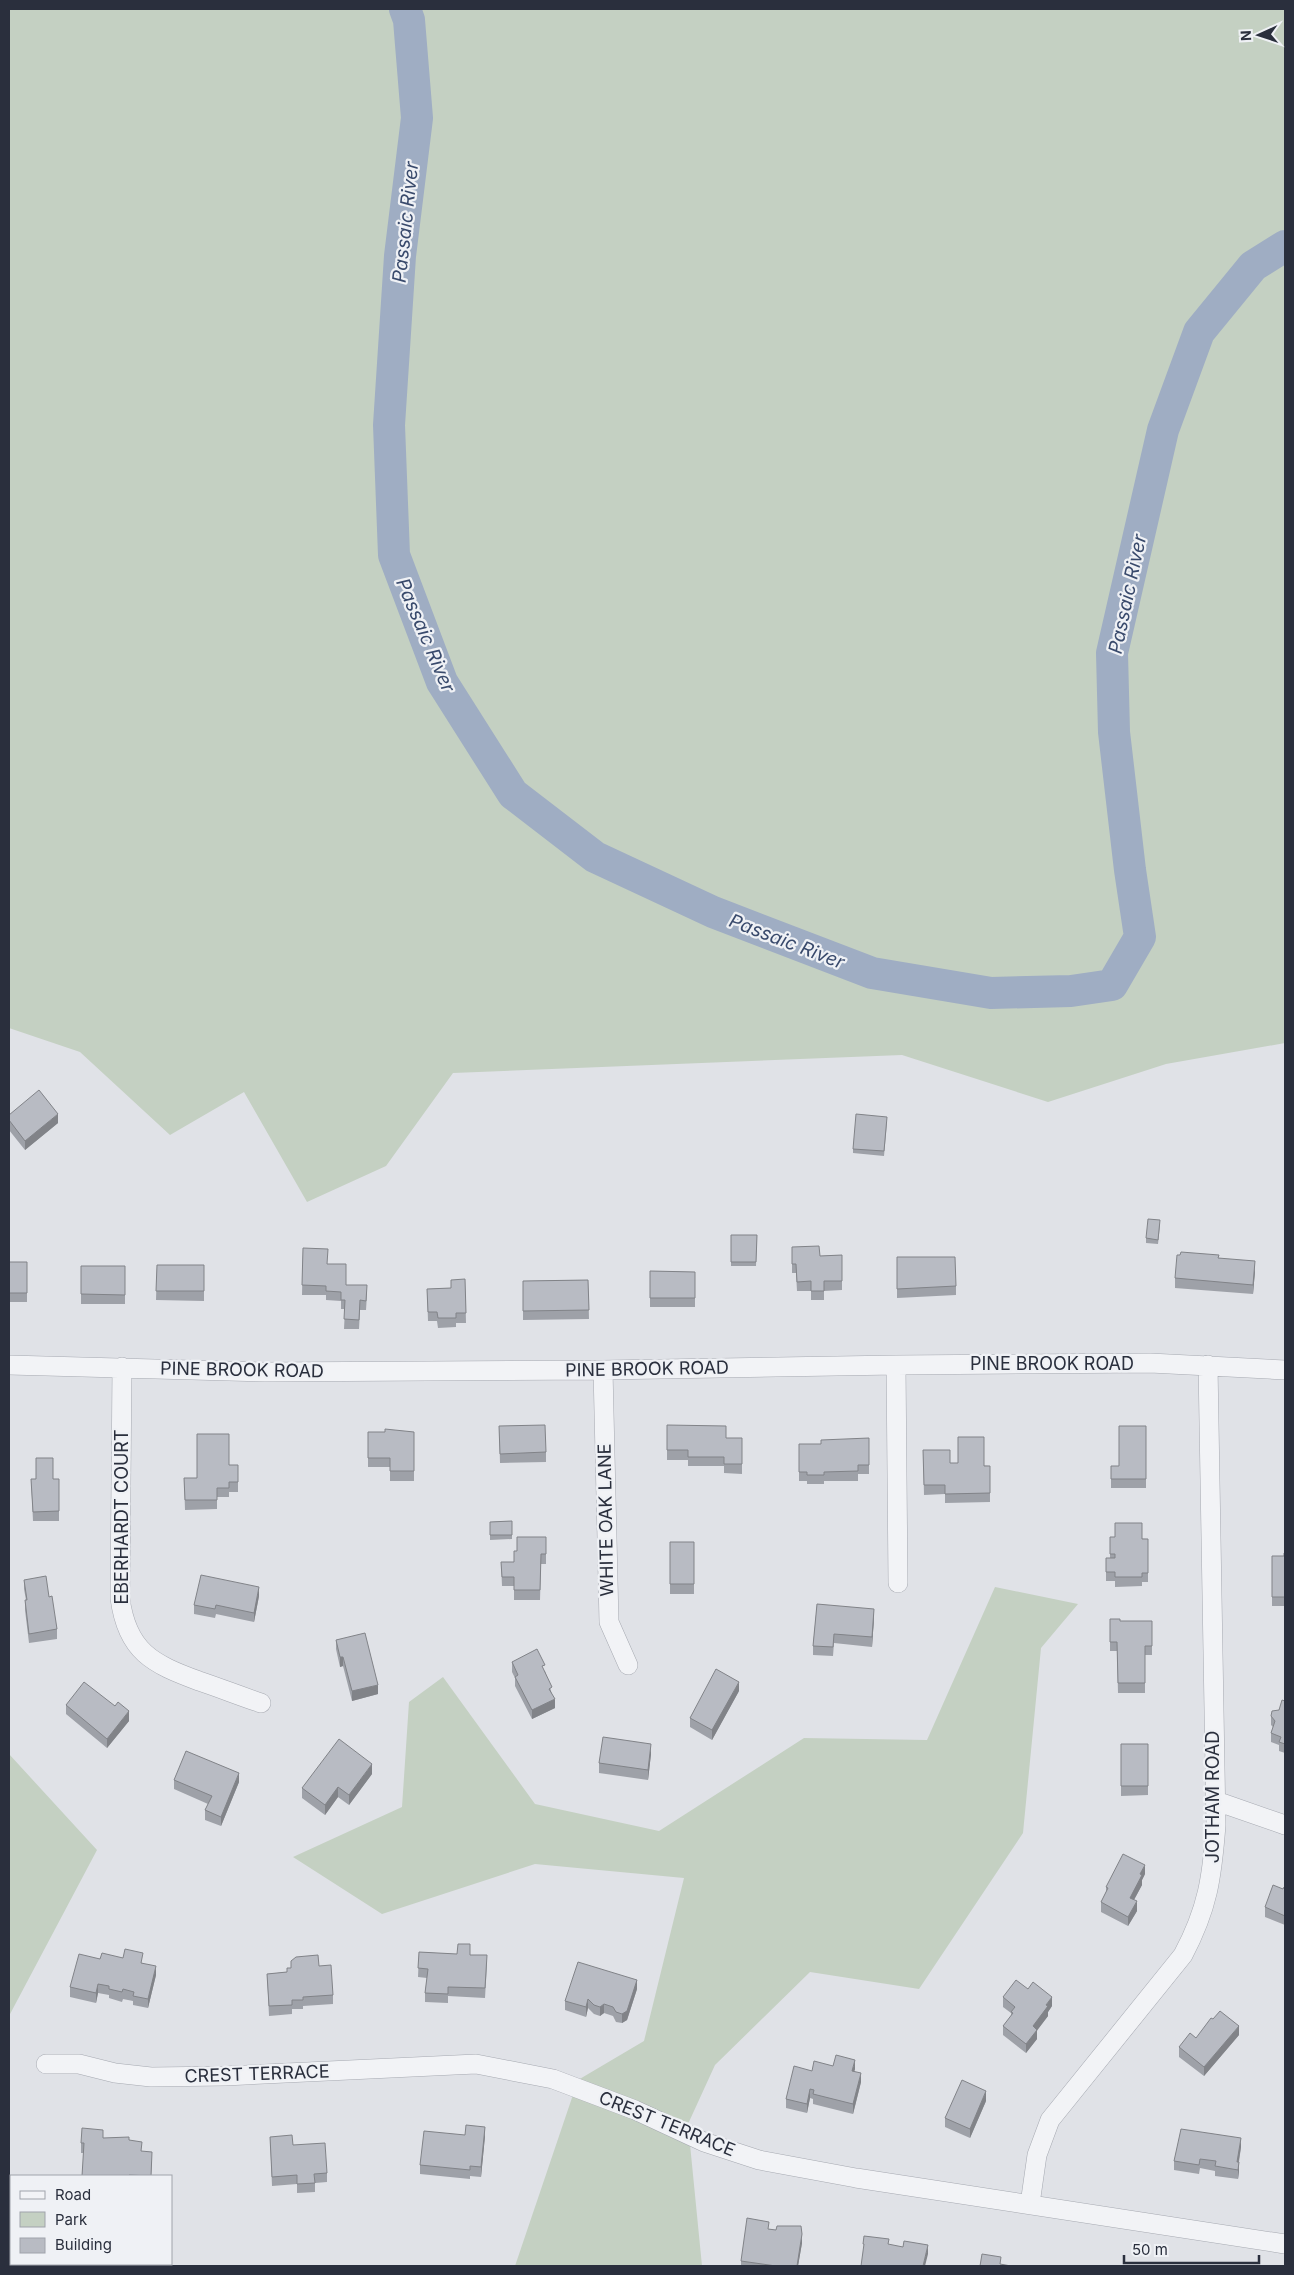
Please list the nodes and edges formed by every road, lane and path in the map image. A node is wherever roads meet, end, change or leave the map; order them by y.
1 (9, 1365) edge
2 (896, 1365) junction
3 (1208, 1365) junction
4 (122, 1368) junction
5 (603, 1370) junction
6 (1285, 1370) edge
7 (898, 1583) dead end
8 (628, 1665) dead end
9 (261, 1704) dead end
10 (1216, 1801) junction
11 (1285, 1825) edge
12 (46, 2064) dead end
13 (1030, 2204) junction
14 (1285, 2244) edge

1 - 4 street, PINE BROOK ROAD
2 - 3 street, PINE BROOK ROAD
2 - 5 street, PINE BROOK ROAD
2 - 7 street
3 - 6 street, PINE BROOK ROAD
3 - 10 street, JOTHAM ROAD
4 - 5 street, PINE BROOK ROAD
4 - 9 street, EBERHARDT COURT
5 - 8 street, WHITE OAK LANE
10 - 11 street
10 - 13 street, JOTHAM ROAD
12 - 13 street, CREST TERRACE
13 - 14 street, CREST TERRACE

